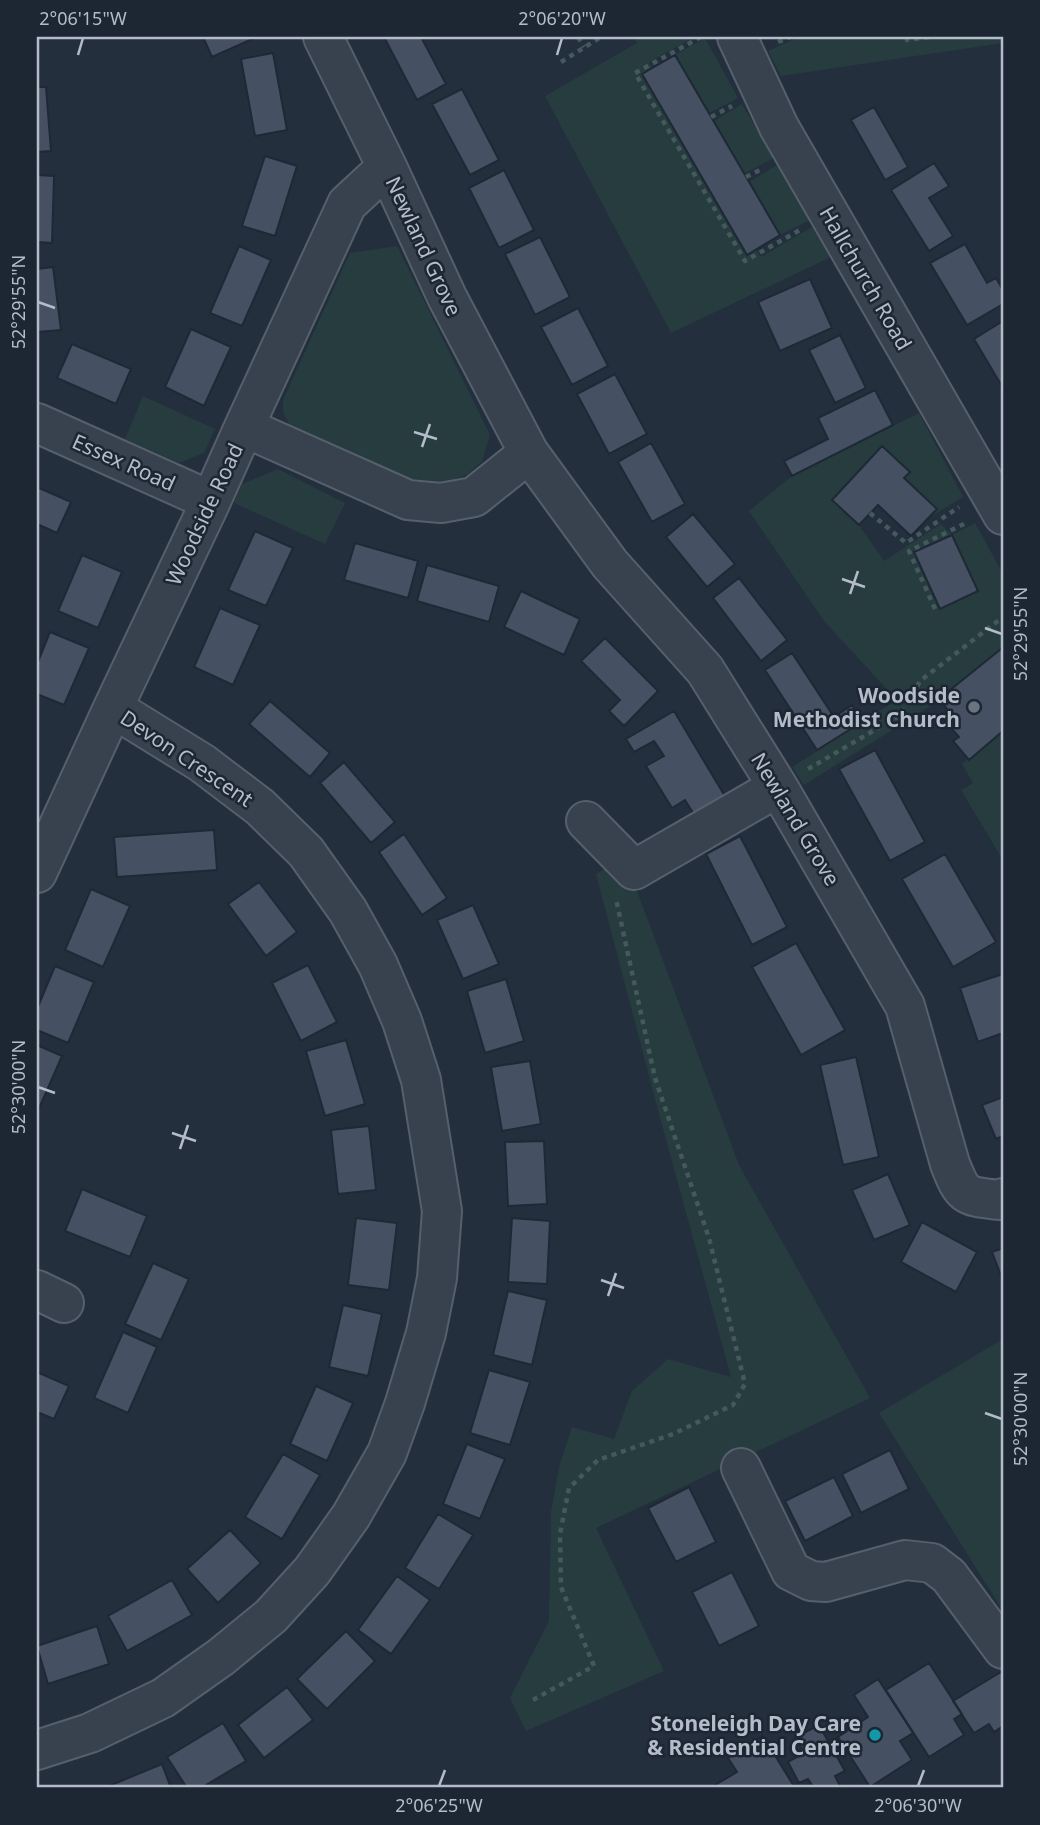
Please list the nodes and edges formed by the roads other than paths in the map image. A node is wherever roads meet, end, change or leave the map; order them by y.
1 (323, 37) edge
2 (737, 37) edge
3 (387, 167) junction
4 (37, 423) edge
5 (244, 427) junction
6 (528, 453) junction
7 (211, 501) junction
8 (996, 503) edge
9 (113, 708) junction
10 (778, 787) junction
11 (50, 807) edge
12 (586, 821) dead end
13 (37, 873) edge
14 (1003, 1198) edge
15 (741, 1468) dead end
16 (1003, 1649) edge
17 (37, 1750) edge

1 - 3 street, Newland Grove
2 - 8 street, Hallchurch Road
3 - 5 street, Woodside Road
3 - 6 street, Newland Grove
4 - 7 street, Essex Road
5 - 6 street
5 - 7 street, Woodside Road
6 - 10 street, Newland Grove
7 - 9 street, Woodside Road
9 - 11 street, Woodside Road
9 - 17 street, Devon Crescent
10 - 12 street
10 - 14 street, Newland Grove
11 - 13 street, Woodside Road
15 - 16 street

